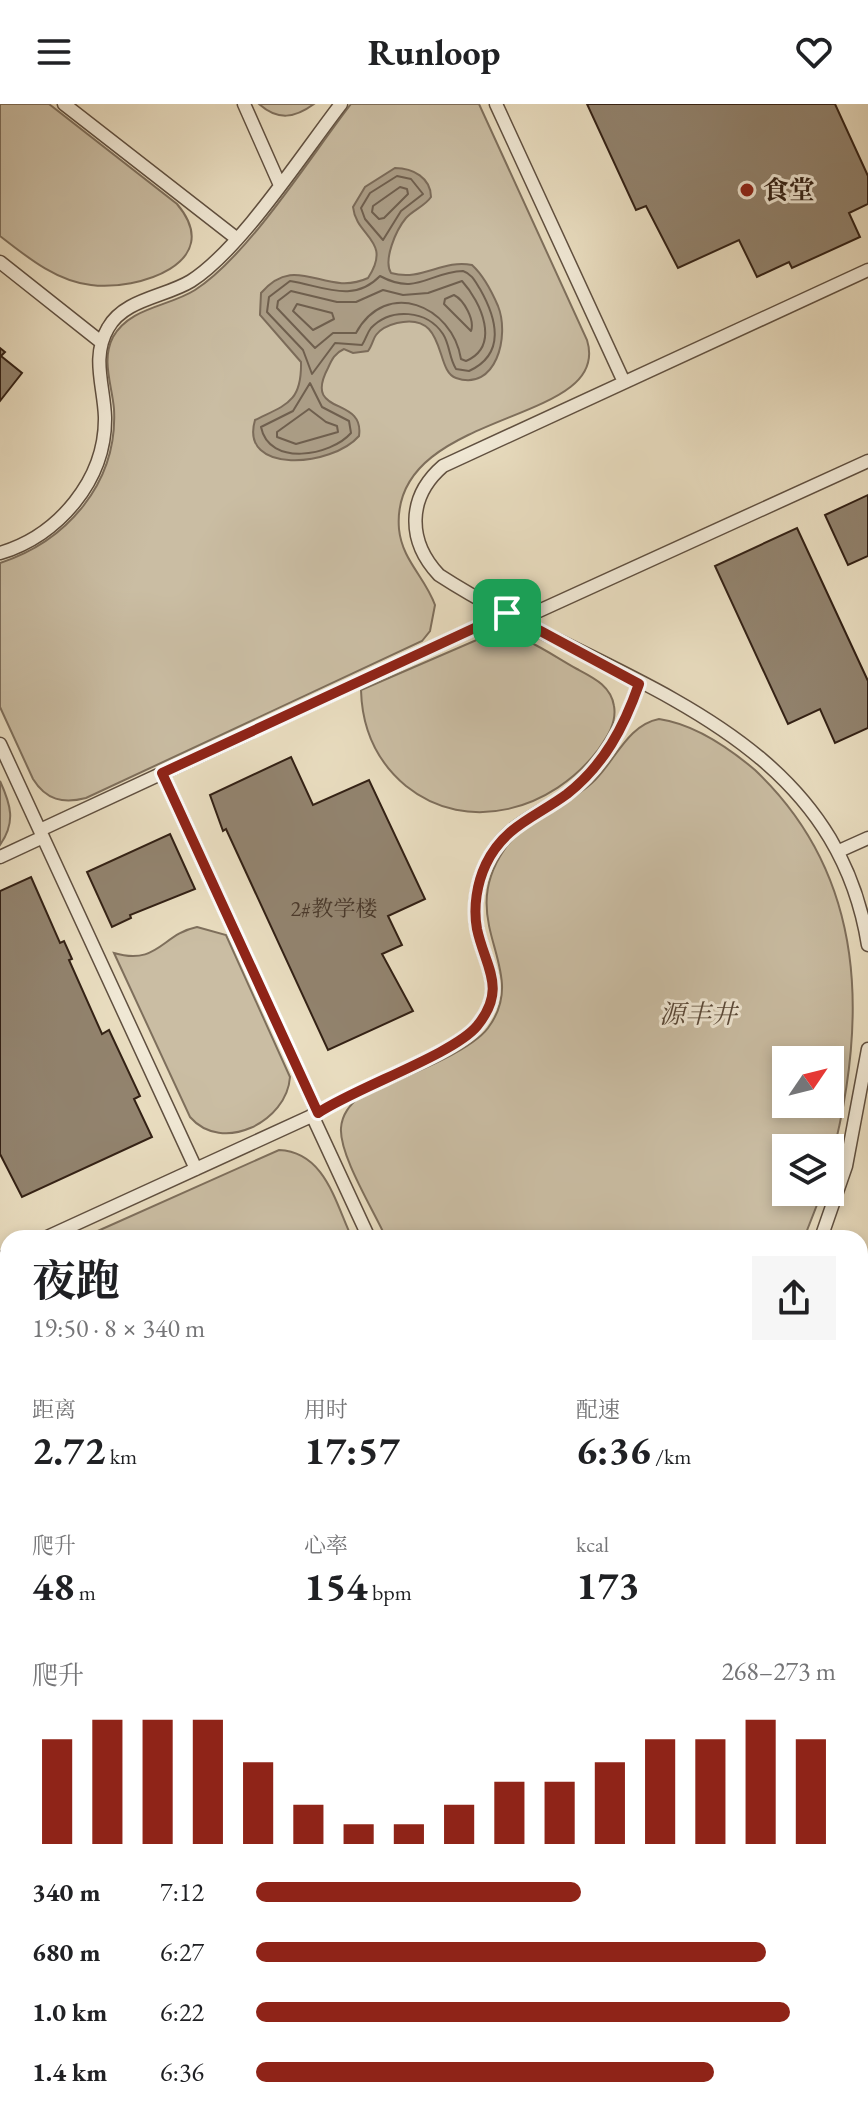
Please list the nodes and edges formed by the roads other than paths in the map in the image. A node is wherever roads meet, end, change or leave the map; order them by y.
1 (64, 104) edge
2 (244, 104) edge
3 (341, 104) edge
4 (496, 104) edge
5 (279, 183) junction
6 (236, 238) junction
7 (0, 262) edge
8 (868, 270) edge
9 (101, 342) junction
10 (624, 382) junction
11 (868, 461) edge
12 (0, 553) edge
13 (513, 617) junction
14 (639, 684) junction
15 (0, 744) edge
16 (162, 773) junction
17 (41, 834) junction
18 (868, 838) edge
19 (839, 851) junction
20 (0, 857) edge
21 (868, 945) edge
22 (868, 1049) edge
23 (315, 1114) junction
24 (196, 1169) junction
25 (63, 1230) edge
26 (366, 1230) edge
27 (824, 1230) edge

1 - 6 lane
2 - 5 lane
3 - 5 lane
4 - 10 lane
5 - 6 lane
6 - 9 lane
7 - 9 lane
8 - 10 lane
9 - 12 lane
10 - 13 lane
11 - 13 lane
13 - 14 lane
13 - 16 lane
14 - 19 lane
14 - 23 lane
15 - 17 lane
16 - 17 lane
16 - 23 lane
17 - 20 lane
17 - 24 lane
18 - 19 lane
19 - 21 lane
22 - 27 lane
23 - 24 lane
23 - 26 lane
24 - 25 lane

